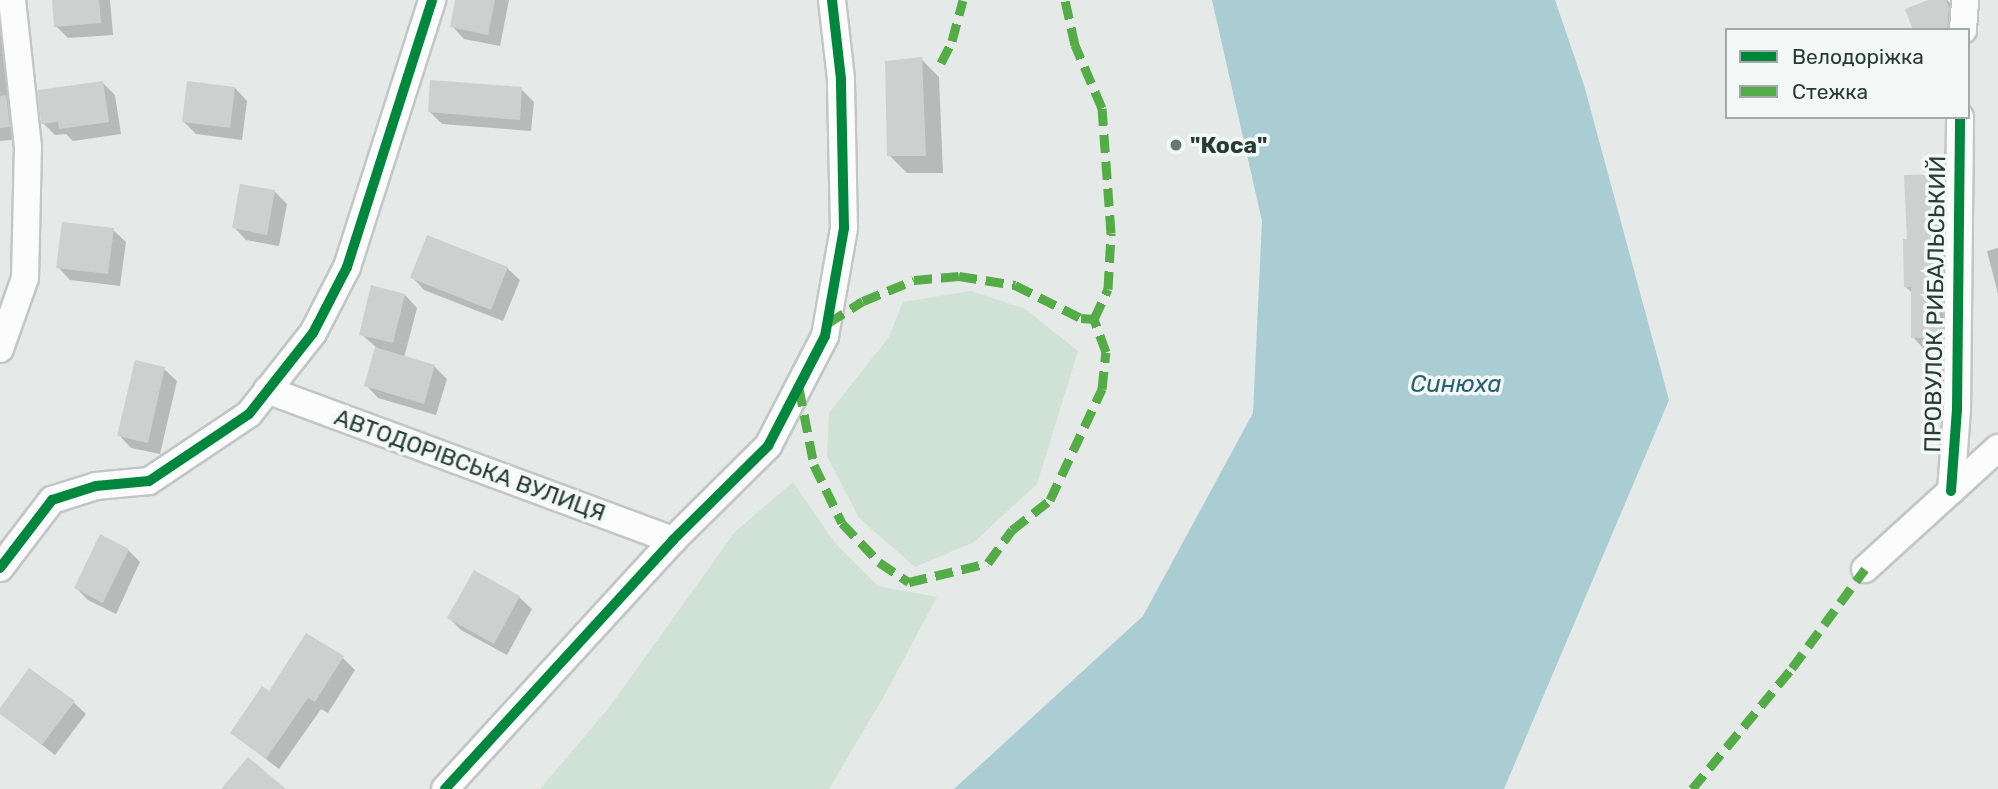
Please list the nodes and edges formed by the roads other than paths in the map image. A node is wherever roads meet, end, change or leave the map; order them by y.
1 (12, 0) edge
2 (432, 0) edge
3 (832, 0) edge
4 (1965, 0) edge
5 (1963, 28) edge
6 (1960, 119) edge
7 (0, 349) edge
8 (267, 390) junction
9 (1998, 448) edge
10 (1951, 491) junction
11 (673, 540) junction
12 (0, 568) edge
13 (1866, 569) dead end
14 (445, 789) edge

1 - 7 street
2 - 8 street
3 - 11 street
4 - 5 street
6 - 10 street, ПРОВУЛОК РИБАЛЬСЬКИЙ
8 - 11 street, АВТОДОРІВСЬКА ВУЛИЦЯ
8 - 12 street
9 - 10 street
10 - 13 street
11 - 14 street

